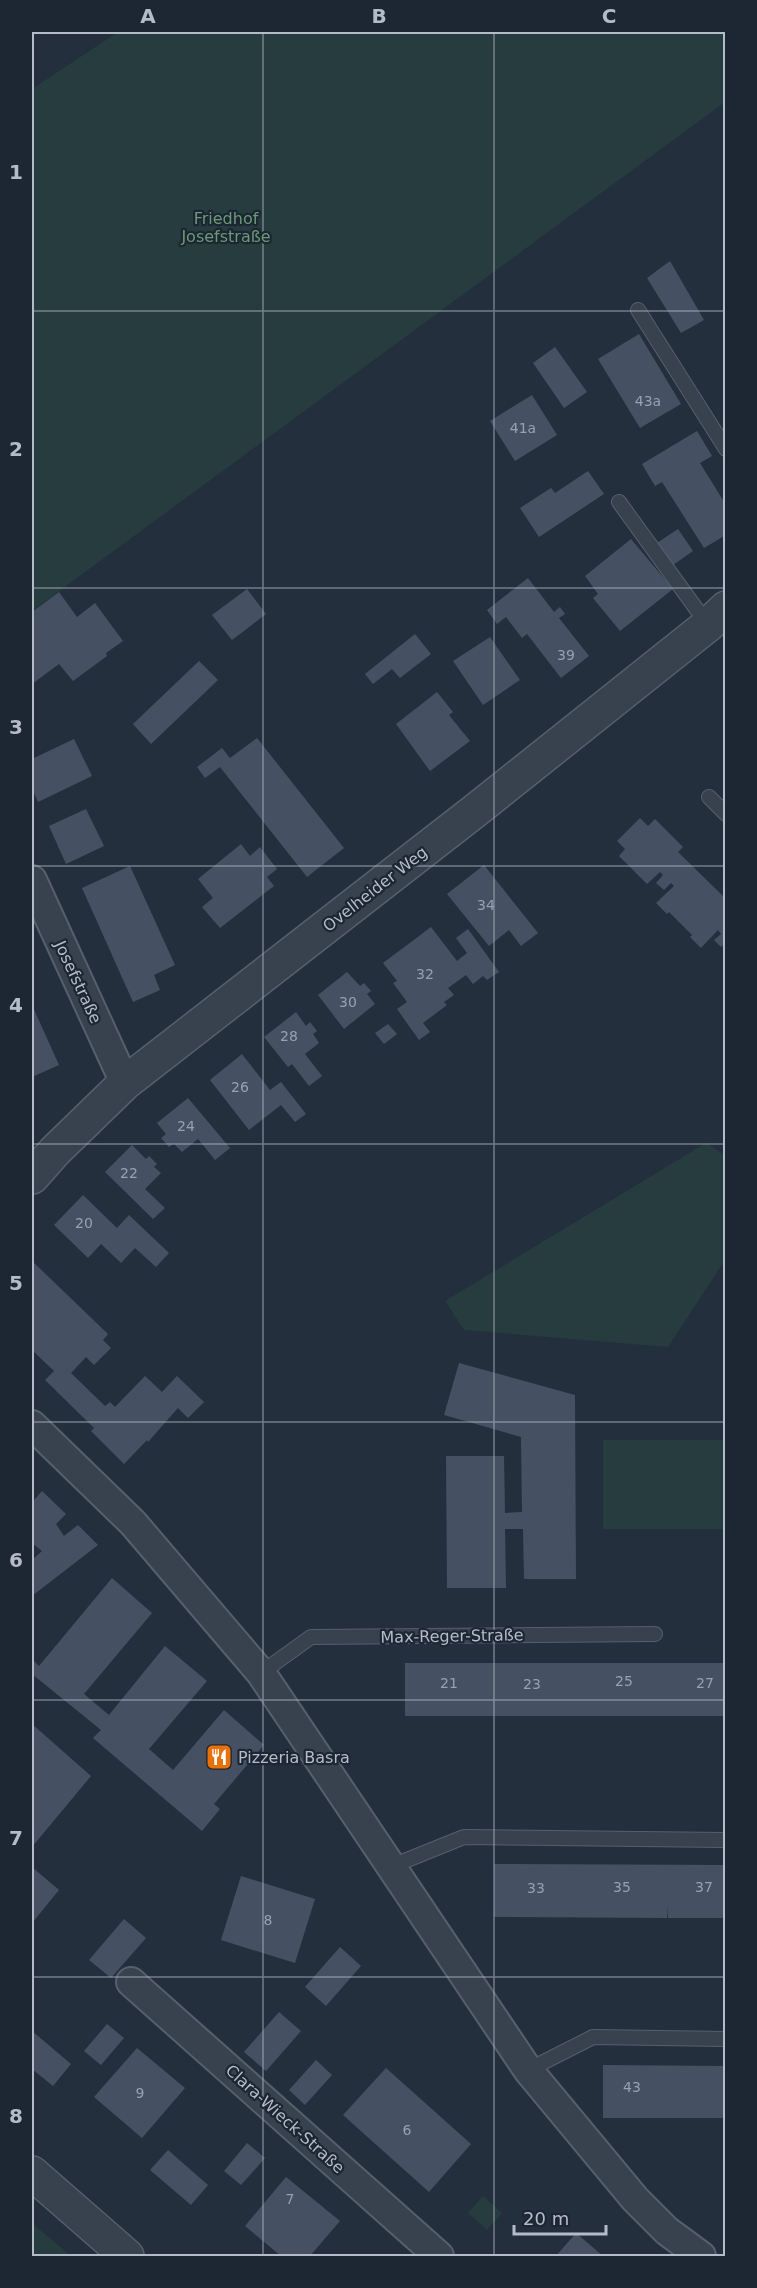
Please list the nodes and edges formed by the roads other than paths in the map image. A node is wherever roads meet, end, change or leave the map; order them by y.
1 (638, 310) dead end
2 (726, 449) edge
3 (619, 502) dead end
4 (717, 617) edge
5 (709, 797) dead end
6 (726, 814) edge
7 (32, 880) edge
8 (125, 1083) junction
9 (32, 1177) edge
10 (32, 1425) edge
11 (655, 1634) dead end
12 (261, 1673) junction
13 (726, 1840) edge
14 (392, 1866) junction
15 (130, 1982) dead end
16 (726, 2039) edge
17 (528, 2070) junction
18 (32, 2173) edge
19 (127, 2256) edge
20 (439, 2256) edge
21 (701, 2256) edge

1 - 2 lane
3 - 4 lane
4 - 8 street, Ovelheider Weg
5 - 6 lane
7 - 8 street, Josefstraße
8 - 9 street, Ovelheider Weg
10 - 12 street
11 - 12 lane, Max-Reger-Straße
12 - 14 street
13 - 14 lane
14 - 17 street
15 - 20 street, Clara-Wieck-Straße
16 - 17 lane
17 - 21 street
18 - 19 street

